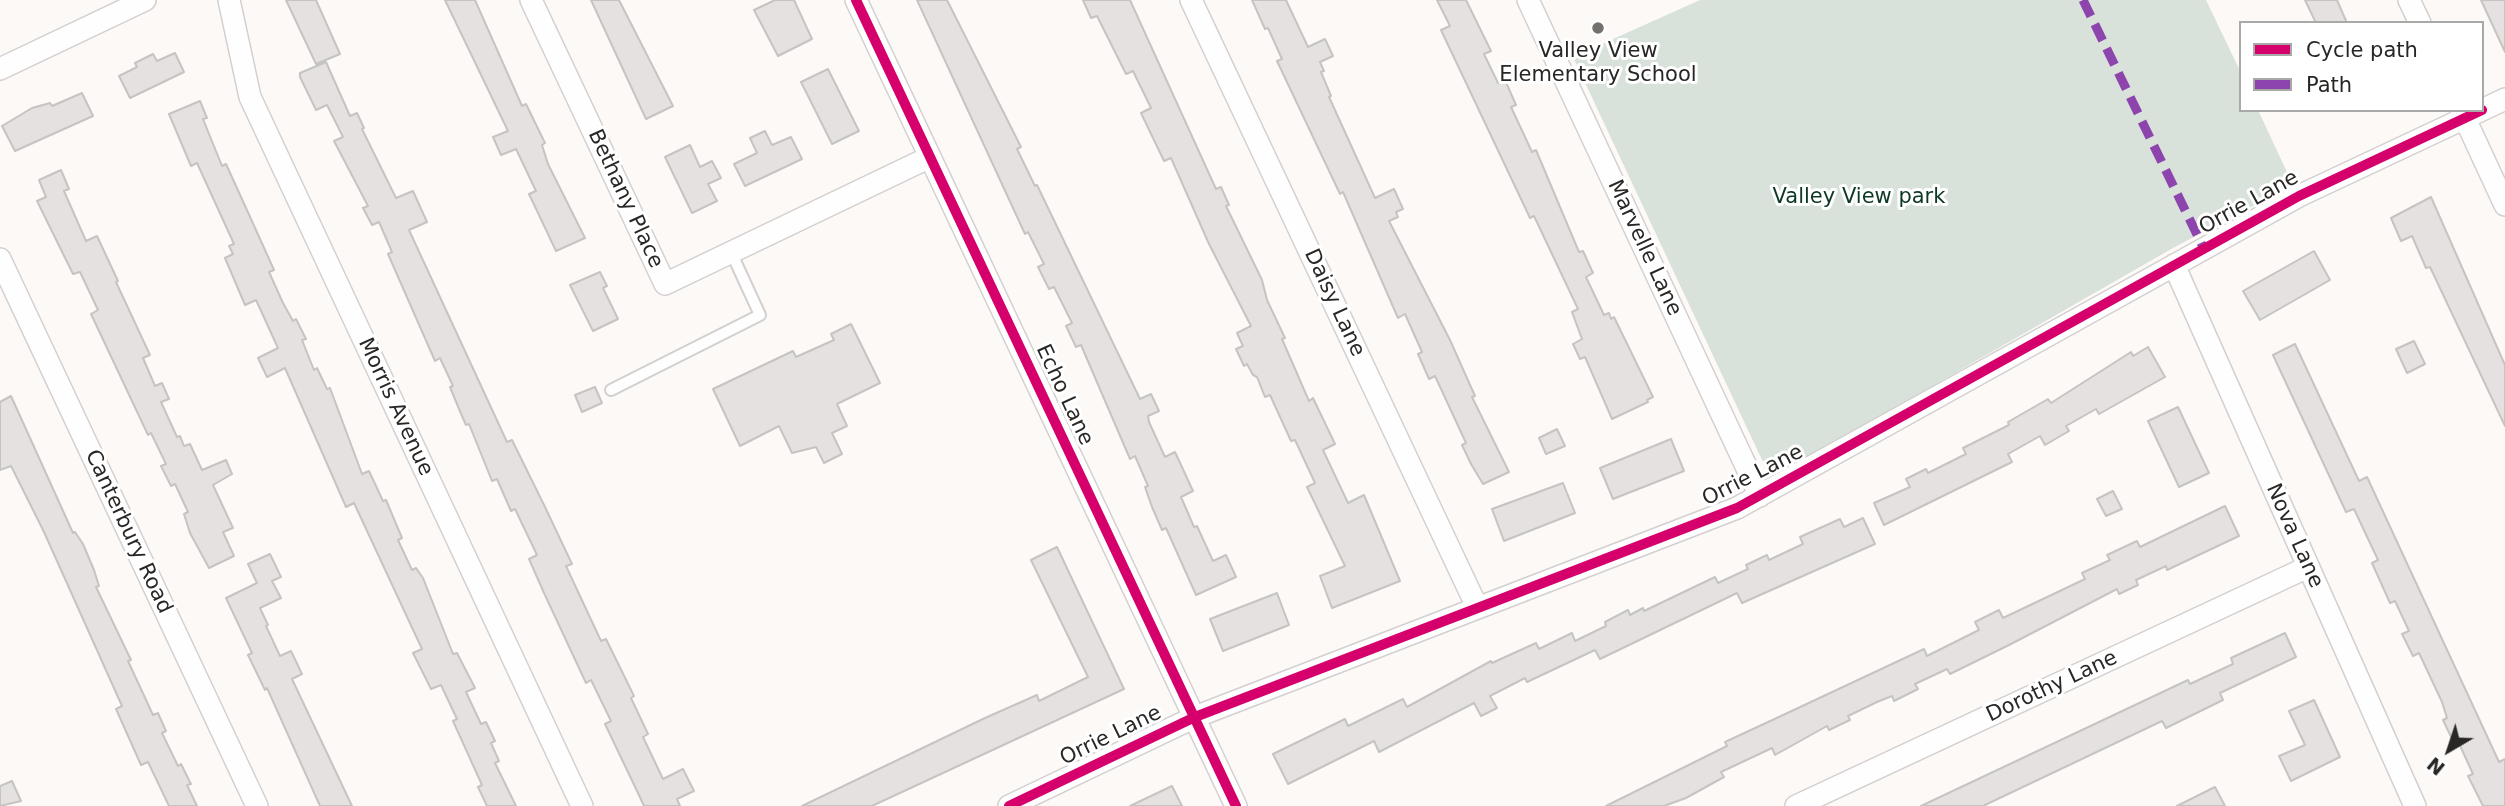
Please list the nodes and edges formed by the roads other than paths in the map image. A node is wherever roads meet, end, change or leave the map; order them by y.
1 (145, 0) edge
2 (229, 0) edge
3 (531, 0) edge
4 (856, 0) edge
5 (1191, 0) edge
6 (1528, 0) edge
7 (2409, 0) edge
8 (2419, 21) edge
9 (0, 69) edge
10 (2505, 99) edge
11 (2484, 107) edge
12 (2472, 112) edge
13 (930, 157) junction
14 (2505, 205) edge
15 (731, 252) junction
16 (0, 259) edge
17 (2174, 265) junction
18 (611, 390) dead end
19 (1760, 496) junction
20 (2308, 568) junction
21 (1477, 607) junction
22 (1195, 717) junction
23 (257, 806) edge
24 (582, 806) edge
25 (1009, 806) edge
26 (1236, 806) edge
27 (1796, 806) edge
28 (2415, 806) edge

1 - 9 street
2 - 24 street, Morris Avenue
3 - 15 street, Bethany Place
4 - 13 street, Echo Lane
5 - 21 street, Daisy Lane
6 - 19 street, Marvelle Lane
7 - 8 street
10 - 11 street, Orrie Lane
12 - 14 street
12 - 17 street, Orrie Lane
13 - 15 street, Bethany Place
13 - 22 street, Echo Lane
15 - 18 lane
16 - 23 street, Canterbury Road
17 - 19 street, Orrie Lane
17 - 20 street, Nova Lane
19 - 21 street, Orrie Lane
20 - 27 street, Dorothy Lane
20 - 28 street, Nova Lane
21 - 22 street, Orrie Lane
22 - 25 street, Orrie Lane
22 - 26 street, Echo Lane

